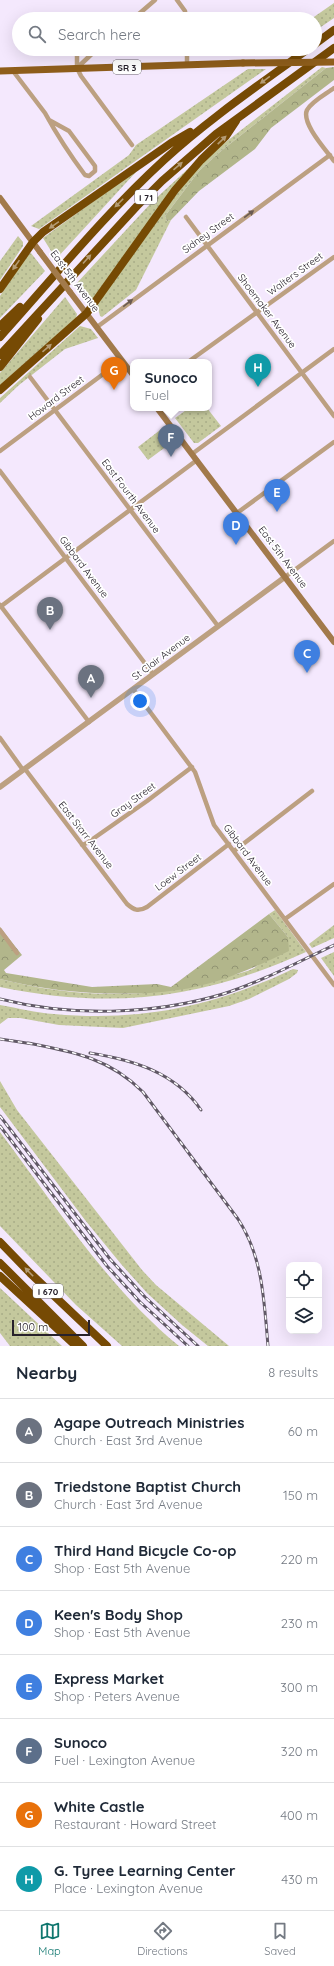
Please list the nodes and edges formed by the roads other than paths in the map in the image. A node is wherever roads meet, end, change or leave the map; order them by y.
1 (155, 0) edge
2 (177, 0) edge
3 (141, 12) edge
4 (185, 12) edge
5 (334, 30) edge
6 (322, 39) edge
7 (334, 48) edge
8 (77, 56) edge
9 (90, 56) edge
10 (187, 56) edge
11 (298, 56) edge
12 (334, 62) edge
13 (188, 65) junction
14 (77, 68) junction
15 (14, 71) junction
16 (0, 72) edge
17 (334, 88) edge
18 (240, 116) junction
19 (49, 120) junction
20 (210, 120) junction
21 (132, 146) dead end
22 (330, 155) junction
23 (334, 161) edge
24 (0, 198) edge
25 (186, 217) dead end
26 (33, 242) junction
27 (206, 246) junction
28 (334, 257) edge
29 (48, 280) junction
30 (61, 288) junction
31 (0, 289) edge
32 (87, 313) junction
33 (257, 313) junction
34 (0, 326) edge
35 (97, 327) junction
36 (0, 337) edge
37 (334, 349) edge
38 (0, 355) edge
39 (192, 359) edge
40 (122, 360) junction
41 (0, 367) edge
42 (130, 371) edge
43 (303, 372) junction
44 (30, 377) dead end
45 (0, 390) edge
46 (55, 410) junction
47 (159, 411) edge
48 (334, 416) edge
49 (334, 442) edge
50 (0, 451) edge
51 (192, 454) junction
52 (197, 460) junction
53 (0, 471) edge
54 (130, 510) junction
55 (237, 513) junction
56 (334, 541) edge
57 (65, 558) junction
58 (285, 577) junction
59 (0, 606) edge
60 (218, 626) junction
61 (334, 642) edge
62 (153, 674) junction
63 (133, 689) junction
64 (88, 722) junction
65 (0, 738) edge
66 (192, 767) junction
67 (24, 770) junction
68 (0, 788) edge
69 (312, 791) dead end
70 (229, 844) junction
71 (82, 845) junction
72 (234, 851) junction
73 (334, 884) edge
74 (135, 910) joint
75 (285, 919) junction
76 (0, 930) edge
77 (17, 953) dead end
78 (334, 985) edge
79 (0, 1242) edge
80 (0, 1263) edge
81 (0, 1276) edge
82 (76, 1346) edge
83 (83, 1346) edge
84 (106, 1346) edge

1 - 3 street
2 - 4 street
5 - 6 highway
7 - 18 highway, I 71
8 - 14 street
9 - 14 street
10 - 13 street
11 -> 20 highway, I 71
12 - 13 main road, SR 3, bridge
13 - 14 main road, SR 3
14 - 15 main road, SR 3
14 - 21 street
15 - 16 main road, SR 3
15 - 19 street
17 - 22 street
30 -> 18 highway, I 71
32 -> 18 highway
19 - 19 street
20 -> 26 highway
20 -> 29 highway, I 71
22 - 23 street
27 -> 22 street, Sidney Street
24 - 26 main road, East 5th Avenue
25 - 27 street, Shoemaker Avenue
26 -> 31 highway
26 - 32 main road, East 5th Avenue, bridge
27 - 33 street, Shoemaker Avenue
35 -> 27 street, Sidney Street
28 - 33 street, Walters Street
29 - 34 highway
29 - 36 highway, I 71
30 - 38 highway, I 71
30 - 41 highway
32 - 35 main road, East 5th Avenue
45 -> 32 highway
33 - 39 street, Walters Street
33 - 43 street, Shoemaker Avenue
35 - 40 main road, East 5th Avenue
37 - 43 street
40 - 42 main road, East 5th Avenue
40 - 46 street, Howard Street
43 - 48 street, Shoemaker Avenue
43 - 51 street
44 - 46 street, East Fourth Avenue
46 - 50 street, Howard Street
46 - 54 street, East Fourth Avenue
47 - 51 main road, East 5th Avenue
49 - 55 street
51 - 52 main road, East 5th Avenue
52 - 54 street
52 - 55 main road, East 5th Avenue
53 - 57 street, Gibbard Avenue
54 - 57 street
54 - 60 street, East Fourth Avenue
55 - 58 main road, East 5th Avenue
56 - 58 street, St Clair Avenue
57 - 59 street
57 - 62 street, Gibbard Avenue
58 - 60 street, St Clair Avenue
58 - 61 main road, East 5th Avenue
59 - 64 street
60 - 62 street, St Clair Avenue
62 - 63 street, St Clair Avenue
63 - 64 street, St Clair Avenue
63 - 66 street, Gibbard Avenue
64 - 67 street, St Clair Avenue
65 - 67 street, East Starr Avenue
66 - 70 street, Gibbard Avenue
66 - 71 street, Gray Street
67 - 68 street, St Clair Avenue
67 - 71 street, East Starr Avenue
69 - 72 street
70 - 72 street, Gibbard Avenue
70 - 74 street, Loew Street
71 - 74 street, East Starr Avenue
72 - 75 street, Gibbard Avenue
73 - 75 street
75 - 78 street, Gibbard Avenue
76 - 77 street
84 -> 79 highway, I 670
80 - 83 highway
81 - 82 highway, I 670

